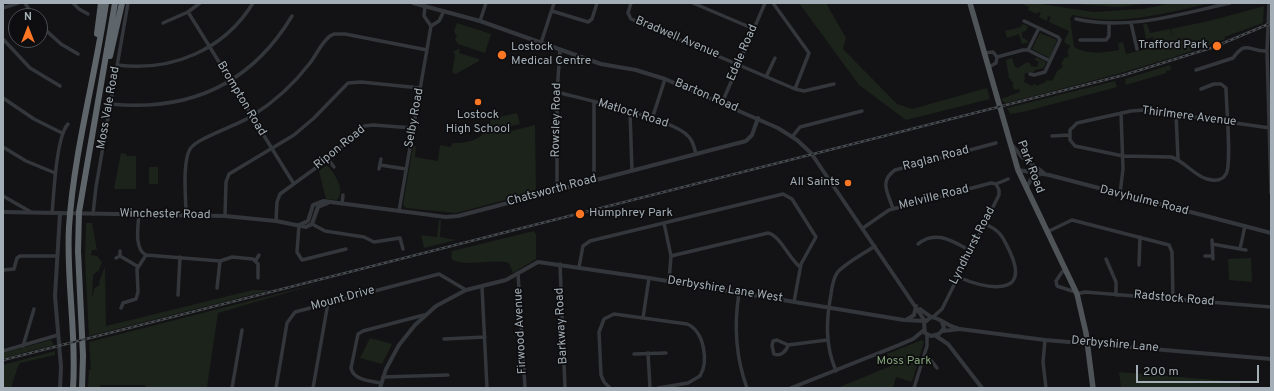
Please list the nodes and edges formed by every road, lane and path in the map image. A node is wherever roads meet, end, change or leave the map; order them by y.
1 (18, 3) edge
2 (73, 3) edge
3 (101, 3) edge
4 (106, 3) edge
5 (115, 3) edge
6 (122, 3) edge
7 (128, 3) edge
8 (200, 3) edge
9 (254, 3) edge
10 (413, 3) edge
11 (486, 3) edge
12 (554, 3) edge
13 (597, 3) edge
14 (630, 3) edge
15 (693, 3) edge
16 (765, 3) edge
17 (773, 3) edge
18 (970, 3) edge
19 (1230, 3) edge
20 (1269, 3) edge
21 (425, 6) junction
22 (4, 7) edge
23 (444, 10) junction
24 (552, 11) junction
25 (188, 12) junction
26 (88, 14) dead end
27 (292, 16) dead end
28 (1076, 19) dead end
29 (480, 21) junction
30 (1024, 21) dead end
31 (163, 23) dead end
32 (1109, 23) junction
33 (1131, 23) junction
34 (431, 26) junction
35 (1039, 28) junction
36 (754, 30) junction
37 (48, 32) edge
38 (3, 39) edge
39 (1080, 40) dead end
40 (1096, 41) junction
41 (541, 43) junction
42 (1269, 44) edge
43 (210, 47) junction
44 (1096, 47) dead end
45 (1137, 49) dead end
46 (427, 50) junction
47 (1028, 50) junction
48 (560, 51) junction
49 (1267, 51) junction
50 (984, 53) junction
51 (78, 54) dead end
52 (997, 57) junction
53 (775, 58) dead end
54 (1050, 61) junction
55 (117, 65) junction
56 (738, 65) junction
57 (1269, 65) edge
58 (989, 67) junction
59 (1196, 70) dead end
60 (1030, 74) dead end
61 (766, 77) junction
62 (665, 79) junction
63 (231, 81) junction
64 (834, 84) dead end
65 (60, 86) dead end
66 (91, 87) junction
67 (420, 88) junction
68 (795, 89) junction
69 (1201, 89) dead end
70 (557, 92) junction
71 (3, 98) edge
72 (594, 102) junction
73 (722, 103) junction
74 (110, 104) junction
75 (862, 111) dead end
76 (630, 112) junction
77 (1121, 113) junction
78 (96, 114) junction
79 (1176, 114) junction
80 (251, 117) junction
81 (758, 118) junction
82 (652, 119) junction
83 (1227, 121) junction
84 (68, 124) dead end
85 (1270, 127) edge
86 (413, 128) junction
87 (62, 132) junction
88 (1069, 135) junction
89 (1052, 136) dead end
90 (792, 137) junction
91 (1008, 140) junction
92 (996, 143) dead end
93 (3, 147) edge
94 (272, 150) junction
95 (696, 154) junction
96 (1123, 156) junction
97 (328, 159) junction
98 (381, 159) dead end
99 (1178, 159) junction
100 (380, 165) junction
101 (334, 167) dead end
102 (379, 169) dead end
103 (406, 169) junction
104 (1018, 170) junction
105 (632, 171) junction
106 (55, 173) junction
107 (1042, 174) junction
108 (1049, 176) junction
109 (1008, 179) dead end
110 (594, 180) junction
111 (294, 184) junction
112 (996, 184) junction
113 (557, 190) junction
114 (1027, 192) junction
115 (1271, 193) edge
116 (1120, 194) junction
117 (343, 195) dead end
118 (3, 196) edge
119 (328, 202) junction
120 (342, 204) junction
121 (893, 209) junction
122 (399, 211) junction
123 (3, 212) edge
124 (31, 212) junction
125 (52, 213) junction
126 (60, 213) junction
127 (93, 214) junction
128 (138, 214) junction
129 (186, 215) junction
130 (225, 216) junction
131 (276, 221) junction
132 (664, 223) junction
133 (312, 224) junction
134 (985, 224) junction
135 (299, 225) junction
136 (1245, 226) junction
137 (863, 228) junction
138 (1047, 232) junction
139 (1271, 233) edge
140 (1140, 237) junction
141 (918, 244) dead end
142 (875, 246) junction
143 (403, 248) dead end
144 (1240, 249) junction
145 (346, 250) dead end
146 (1246, 250) dead end
147 (120, 251) dead end
148 (971, 251) junction
149 (259, 255) dead end
150 (56, 256) junction
151 (120, 256) junction
152 (146, 256) junction
153 (671, 256) junction
154 (1205, 256) dead end
155 (180, 257) junction
156 (116, 258) dead end
157 (1106, 259) dead end
158 (256, 260) junction
159 (220, 261) junction
160 (560, 264) junction
161 (1140, 265) dead end
162 (137, 266) junction
163 (579, 267) junction
164 (800, 267) junction
165 (1066, 270) junction
166 (4, 271) edge
167 (518, 273) junction
168 (958, 277) junction
169 (258, 278) dead end
170 (649, 278) junction
171 (669, 281) junction
172 (482, 287) junction
173 (216, 288) dead end
174 (466, 290) junction
175 (1076, 292) junction
176 (739, 293) junction
177 (178, 295) dead end
178 (1116, 295) junction
179 (120, 298) dead end
180 (136, 299) junction
181 (1173, 299) junction
182 (794, 302) junction
183 (123, 303) junction
184 (140, 303) dead end
185 (328, 303) junction
186 (917, 306) junction
187 (1271, 307) edge
188 (121, 308) dead end
189 (829, 308) junction
190 (34, 309) dead end
191 (942, 309) junction
192 (424, 315) junction
193 (932, 317) junction
194 (643, 318) junction
195 (906, 320) junction
196 (912, 321) junction
197 (925, 321) junction
198 (941, 321) junction
199 (923, 329) junction
200 (960, 329) junction
201 (242, 330) dead end
202 (942, 331) junction
203 (58, 335) junction
204 (927, 335) junction
205 (485, 336) junction
206 (934, 336) junction
207 (444, 339) dead end
208 (913, 339) junction
209 (827, 340) junction
210 (1045, 340) junction
211 (1087, 343) junction
212 (948, 344) junction
213 (788, 345) junction
214 (23, 346) junction
215 (927, 346) junction
216 (3, 351) edge
217 (666, 353) dead end
218 (634, 354) dead end
219 (648, 354) junction
220 (924, 357) junction
221 (1271, 359) edge
222 (937, 368) dead end
223 (836, 371) junction
224 (448, 375) dead end
225 (383, 377) junction
226 (381, 386) edge
227 (60, 388) edge
228 (73, 388) edge
229 (82, 388) edge
230 (232, 388) edge
231 (276, 388) edge
232 (313, 388) edge
233 (487, 388) edge
234 (525, 388) edge
235 (565, 388) edge
236 (610, 388) edge
237 (650, 388) edge
238 (658, 388) edge
239 (746, 388) edge
240 (791, 388) edge
241 (914, 388) edge
242 (982, 388) edge
243 (1046, 388) edge
244 (1093, 388) edge

1 - 22 street
2 - 26 street
3 - 66 highway
4 - 66 highway
5 - 78 highway
6 - 78 highway
7 - 55 street, Moss Vale Road
8 - 25 street
9 - 43 street
10 - 21 street, Barton Road
11 - 29 street
12 - 24 street
13 - 24 street
14 - 56 street, Bradwell Avenue
15 - 36 street
16 - 36 street, Edale Road
17 - 68 street
18 - 50 main road, Park Road
19 - 33 street
20 - 42 street
21 - 23 street, Barton Road
21 - 34 street, Selby Road
23 - 29 street, Barton Road
23 - 34 street
24 - 41 street
25 - 31 street
25 - 43 street, Brompton Road
27 - 63 street
28 - 32 street
29 - 41 street, Barton Road
30 - 35 street
32 - 33 street
32 - 40 street
33 - 45 street
34 - 46 street, Selby Road
35 - 47 street
35 - 54 street
36 - 56 street, Edale Road
37 - 51 street
38 - 65 street
39 - 40 street
40 - 44 street
41 - 48 street, Barton Road
42 - 49 street
43 - 55 street
43 - 63 street, Brompton Road
46 - 67 street, Selby Road
46 - 80 street
47 - 52 street
47 - 54 street
48 - 62 street, Barton Road
48 - 70 street, Rowsley Road
49 - 57 street
49 - 59 street
50 - 52 street
50 - 58 main road, Park Road
52 - 58 street
53 - 61 street
54 - 60 street
55 - 74 street, Moss Vale Road
56 - 61 street
56 - 73 street, Edale Road
57 - 85 street
58 - 91 main road, Park Road
61 - 68 street
62 - 73 street, Barton Road
62 - 82 street
63 - 74 street
63 - 80 street, Brompton Road
64 - 68 street
66 - 228 highway
67 - 86 street, Selby Road
67 - 94 street
69 - 83 street
70 - 72 street, Matlock Road
70 - 113 street, Rowsley Road
71 - 87 street
72 - 76 street, Matlock Road
72 - 110 street
73 - 81 street, Barton Road
74 - 127 street, Moss Vale Road
75 - 90 street
76 - 82 street, Matlock Road
76 - 105 street
77 - 79 street, Thirlmere Avenue
77 - 88 street, Thirlmere Avenue
77 - 96 street
78 - 229 highway
79 - 83 street, Thirlmere Avenue
79 - 99 street
80 - 94 street, Brompton Road
80 - 129 street
81 - 90 street, Barton Road
81 - 95 street, Chatsworth Road
82 - 95 street, Matlock Road
83 - 85 street, Thirlmere Avenue
83 - 99 street
84 - 87 street
85 - 115 street
86 - 97 street, Ripon Road
86 - 103 street, Selby Road
87 - 106 street
88 - 89 street
88 - 96 street
90 - 137 street, Barton Road
91 - 104 main road, Park Road
91 - 108 street
92 - 121 street, Raglan Road
93 - 106 street
94 - 111 street, Brompton Road
94 - 130 street
95 - 105 street, Chatsworth Road
96 - 99 street
96 - 116 street
97 - 101 street
97 - 111 street, Ripon Road
98 - 100 street
100 - 102 street
100 - 103 street
103 - 122 street, Selby Road
104 - 107 street, Davyhulme Road
104 - 114 main road, Park Road
105 - 110 street, Chatsworth Road
106 - 125 street
107 - 108 street, Davyhulme Road
107 - 114 street
108 - 116 street, Davyhulme Road
109 - 112 street, Melville Road
110 - 113 street, Chatsworth Road
111 - 131 street, Ripon Road
112 - 121 street, Melville Road
112 - 134 street, Lyndhurst Road
113 - 122 street, Chatsworth Road
114 - 138 main road, Park Road
116 - 136 street, Davyhulme Road
117 - 120 street
118 - 124 street, Winchester Road
119 - 120 street, Chatsworth Road
119 - 133 street
119 - 135 street, Chatsworth Road
120 - 122 street, Chatsworth Road
121 - 137 street, Melville Road
123 - 124 street, Winchester Road
124 - 125 street, Winchester Road
125 - 126 street, Winchester Road
126 - 127 street, Winchester Road
126 - 150 street
127 - 128 street, Winchester Road
128 - 129 street, Winchester Road
128 - 152 street
129 - 130 street, Winchester Road
130 - 131 street, Winchester Road
131 - 135 street, Winchester Road
132 - 153 street
132 - 163 street
132 - 164 street
133 - 135 street
133 - 143 street
134 - 148 street, Lyndhurst Road
134 - 168 street
135 - 145 street
136 - 139 street, Davyhulme Road
136 - 144 street
137 - 142 street, Barton Road
138 - 140 street
138 - 165 main road, Park Road
140 - 161 street
140 - 181 street
141 - 148 street
142 - 186 street, Barton Road
142 - 189 street
144 - 146 street
144 - 154 street
147 - 151 street
148 - 168 street, Lyndhurst Road
149 - 158 street
150 - 166 street
150 - 203 street
151 - 156 street
151 - 162 street
152 - 155 street
152 - 162 street
153 - 164 street
153 - 171 street
155 - 159 street
155 - 177 street
157 - 178 street
158 - 159 street
158 - 169 street
159 - 173 street
160 - 163 street, Derbyshire Lane West
160 - 167 street, Derbyshire Lane West
160 - 235 street, Barkway Road
162 - 180 street
163 - 170 street, Derbyshire Lane West
164 - 182 street
165 - 175 main road, Park Road
165 - 175 street
167 - 172 street
167 - 234 street, Firwood Avenue
168 - 191 street, Lyndhurst Road
170 - 171 street, Derbyshire Lane West
170 - 194 street
171 - 176 street, Derbyshire Lane West
172 - 174 street
172 - 205 street
174 - 185 street, Mount Drive
174 - 192 street
175 - 178 street, Radstock Road
175 - 211 main road, Park Road
176 - 182 street, Derbyshire Lane West
176 - 239 street
178 - 181 street, Radstock Road
179 - 183 street
180 - 183 street
180 - 184 street
181 - 187 street, Radstock Road
182 - 189 street, Derbyshire Lane West
183 - 188 street
185 - 231 street, Mount Drive
185 - 232 street
186 - 193 street, Barton Road
186 - 195 street
186 - 197 street, Barton Road
189 - 195 street, Derbyshire Lane West
189 - 209 street
190 - 214 street
191 - 193 street, Lyndhurst Road
191 - 198 street, Lyndhurst Road
192 - 225 street
192 - 226 street
193 - 197 street
193 - 198 street
194 - 236 street
194 - 238 street
195 - 196 street, Derbyshire Lane West
196 - 197 street, Derbyshire Lane West
196 - 199 street, Derbyshire Lane West
197 - 199 street
198 - 200 street, Derbyshire Lane
198 - 202 street
199 - 204 street
199 - 208 street
200 - 202 street, Derbyshire Lane
200 - 210 street, Derbyshire Lane
201 - 230 street
202 - 206 street
202 - 212 street
203 - 214 street
203 - 227 street
204 - 206 street
204 - 208 street
204 - 215 street
205 - 207 street
205 - 233 street
206 - 212 street
206 - 215 street
208 - 223 street
209 - 213 street
209 - 223 street
210 - 211 street, Derbyshire Lane
210 - 243 street
211 - 221 street, Derbyshire Lane
211 - 244 main road, Park Road
212 - 242 street
213 - 213 street
214 - 216 street
215 - 220 street
217 - 219 street
218 - 219 street
219 - 237 street
220 - 222 street
220 - 241 street
223 - 240 street
224 - 225 street
225 - 226 street

